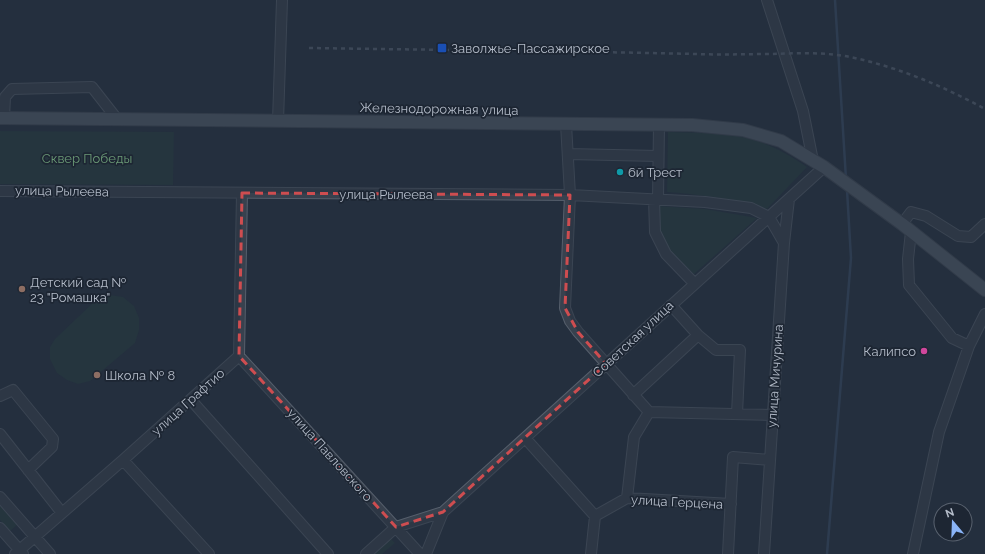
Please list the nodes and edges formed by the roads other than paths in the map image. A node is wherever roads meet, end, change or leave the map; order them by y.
1 (282, 0) edge
2 (767, 0) edge
3 (2, 118) edge
4 (117, 119) junction
5 (278, 121) junction
6 (566, 124) junction
7 (659, 125) junction
8 (568, 154) junction
9 (658, 156) junction
10 (813, 160) junction
11 (824, 167) junction
12 (0, 191) edge
13 (242, 193) junction
14 (570, 195) junction
15 (789, 199) junction
16 (656, 200) junction
17 (769, 217) junction
18 (985, 224) edge
19 (906, 228) junction
20 (784, 243) junction
21 (694, 283) junction
22 (985, 290) edge
23 (671, 305) junction
24 (985, 314) edge
25 (698, 336) junction
26 (969, 346) junction
27 (239, 356) junction
28 (606, 364) junction
29 (633, 394) junction
30 (0, 396) edge
31 (191, 400) junction
32 (649, 412) junction
33 (737, 414) junction
34 (773, 415) junction
35 (0, 434) edge
36 (526, 439) junction
37 (124, 460) junction
38 (770, 460) junction
39 (28, 470) junction
40 (0, 497) edge
41 (627, 498) junction
42 (731, 504) junction
43 (443, 512) junction
44 (62, 514) junction
45 (595, 516) junction
46 (396, 527) junction
47 (0, 528) edge
48 (35, 536) junction
49 (19, 553) edge
50 (50, 554) edge
51 (209, 554) edge
52 (328, 554) edge
53 (366, 554) edge
54 (420, 554) edge
55 (426, 554) edge
56 (592, 554) edge
57 (728, 554) edge
58 (764, 554) edge
59 (913, 554) edge

1 - 5 street
2 - 10 street
3 - 4 main road, Железнодорожная улица
3 - 4 street
4 - 5 main road, Железнодорожная улица
5 - 6 main road, Железнодорожная улица
6 - 7 main road, Железнодорожная улица
6 - 8 street
7 - 9 street
7 - 10 main road, Железнодорожная улица
8 - 9 street
8 - 14 street
9 - 16 street
10 - 11 main road, Железнодорожная улица
11 - 15 street, Советская улица
11 - 19 main road, Железнодорожная улица
12 - 13 street, улица Рылеева
13 - 14 street, улица Рылеева
13 - 27 street
14 - 16 street, улица Рылеева
14 - 28 street
15 - 17 street, Советская улица
15 - 20 street, улица Мичурина
16 - 17 street, улица Рылеева
16 - 21 street
17 - 20 street
17 - 21 street, Советская улица
18 - 19 street
19 - 22 main road, Железнодорожная улица
19 - 26 street
20 - 34 street, улица Мичурина
21 - 23 street, Советская улица
23 - 25 street
23 - 28 street, Советская улица
24 - 26 street
25 - 29 street
25 - 33 street
26 - 59 street
27 - 31 street, улица Графтио
27 - 46 street, улица Павловского
28 - 29 street
28 - 36 street, Советская улица
29 - 32 street
30 - 39 street
31 - 37 street, улица Графтио
31 - 52 street
32 - 33 street
32 - 41 street
33 - 34 street
34 - 38 street, улица Мичурина
35 - 39 street
36 - 43 street, Советская улица
36 - 45 street
37 - 44 street, улица Графтио
37 - 51 street
38 - 42 street
38 - 58 street, улица Мичурина
39 - 44 street
40 - 48 street
41 - 42 street, улица Герцена
41 - 45 street, улица Герцена
42 - 57 street
43 - 46 street
43 - 55 street
44 - 48 street, улица Графтио
45 - 56 street
46 - 53 street
46 - 54 street, улица Павловского
47 - 49 street
48 - 49 street, улица Графтио
48 - 50 street

